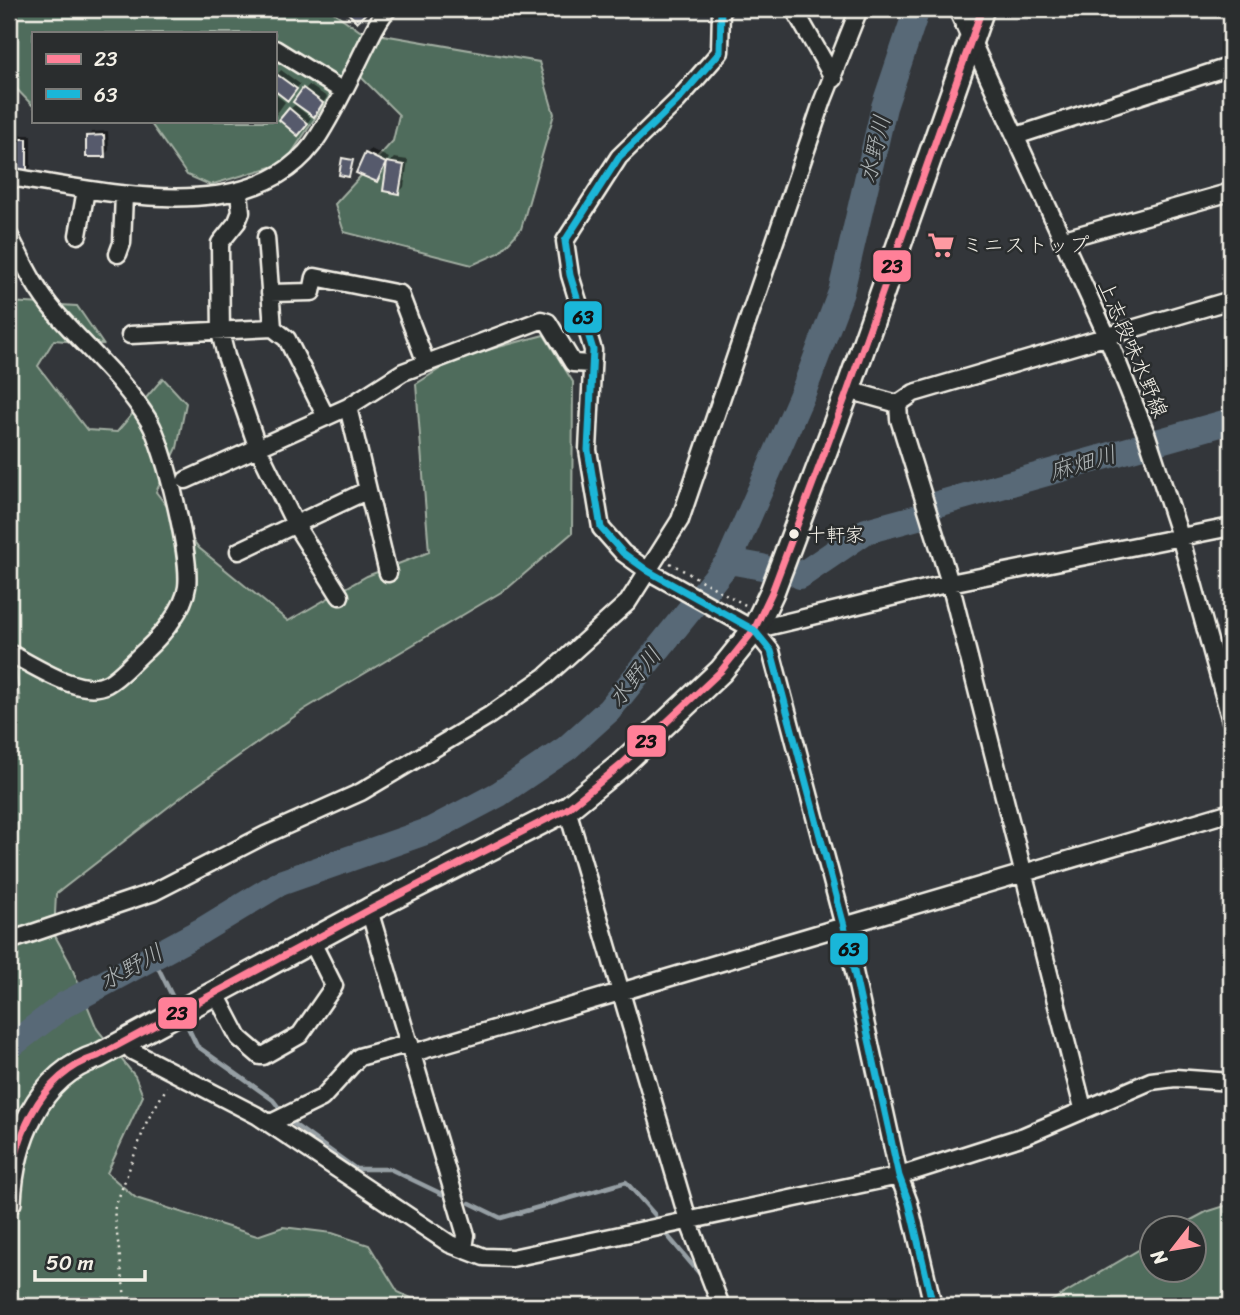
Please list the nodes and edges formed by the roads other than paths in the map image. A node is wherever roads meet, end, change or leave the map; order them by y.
1 (388, 9) edge
2 (721, 9) edge
3 (794, 9) edge
4 (859, 9) edge
5 (967, 11) edge
6 (970, 42) junction
7 (276, 50) edge
8 (1231, 66) edge
9 (834, 79) junction
10 (343, 91) junction
11 (1016, 136) junction
12 (9, 181) edge
13 (86, 190) junction
14 (239, 192) junction
15 (1231, 192) edge
16 (124, 195) junction
17 (9, 235) edge
18 (78, 235) dead end
19 (266, 237) dead end
20 (1061, 240) junction
21 (118, 254) dead end
22 (270, 293) junction
23 (1231, 300) edge
24 (273, 328) junction
25 (221, 330) junction
26 (130, 335) dead end
27 (1107, 336) junction
28 (426, 363) junction
29 (591, 364) junction
30 (848, 390) junction
31 (898, 404) junction
32 (348, 407) junction
33 (326, 417) junction
34 (257, 446) junction
35 (186, 480) dead end
36 (368, 490) junction
37 (295, 524) junction
38 (1231, 527) edge
39 (1180, 536) junction
40 (239, 551) dead end
41 (648, 570) junction
42 (388, 573) dead end
43 (950, 583) junction
44 (340, 596) dead end
45 (748, 619) junction
46 (9, 653) edge
47 (1231, 721) edge
48 (567, 809) junction
49 (1231, 812) edge
50 (1025, 873) junction
51 (369, 909) junction
52 (844, 926) junction
53 (311, 940) junction
54 (9, 941) edge
55 (623, 991) junction
56 (215, 992) junction
57 (125, 1040) junction
58 (412, 1048) junction
59 (1231, 1082) edge
60 (1083, 1108) junction
61 (271, 1123) junction
62 (899, 1176) junction
63 (9, 1202) edge
64 (688, 1220) junction
65 (464, 1248) junction
66 (721, 1306) edge
67 (933, 1306) edge

1 - 10 street
2 - 29 street
3 - 9 street
4 - 9 street
5 - 6 highway
6 - 11 street, 上志段味水野線
6 - 30 highway
7 - 10 street
8 - 11 street
9 - 41 street
10 - 14 street
11 - 20 street, 上志段味水野線
12 - 13 street
13 - 16 street
13 - 18 street
14 - 16 street
14 - 25 street
15 - 20 street
16 - 21 street
17 - 46 street
19 - 22 street
20 - 27 street, 上志段味水野線
22 - 24 street
22 - 28 street
23 - 27 street
24 - 25 street
24 - 33 street
25 - 26 street
25 - 34 street
27 - 31 street
27 - 39 street, 上志段味水野線
28 - 29 street
28 - 32 street
29 - 41 street
30 - 31 street
30 - 45 highway
31 - 43 street
32 - 33 street
32 - 36 street
33 - 34 street
34 - 35 street
34 - 37 street
36 - 37 street
36 - 42 street
37 - 40 street
37 - 44 street
38 - 39 street
39 - 43 street
39 - 47 street, 上志段味水野線
41 - 45 street
41 - 54 street
43 - 45 street
43 - 50 street
45 - 48 highway
45 - 52 street
48 - 51 highway
48 - 55 street
49 - 50 street
50 - 52 street
50 - 60 street
51 - 53 highway
51 - 58 street
52 - 55 street
52 - 62 street
53 - 56 highway
53 - 56 street
55 - 58 street
55 - 64 street
56 - 57 highway
57 - 61 street
57 - 63 highway
58 - 61 street
58 - 65 street
59 - 60 street
60 - 62 street
61 - 65 street
62 - 64 street
62 - 67 street
64 - 65 street
64 - 66 street

